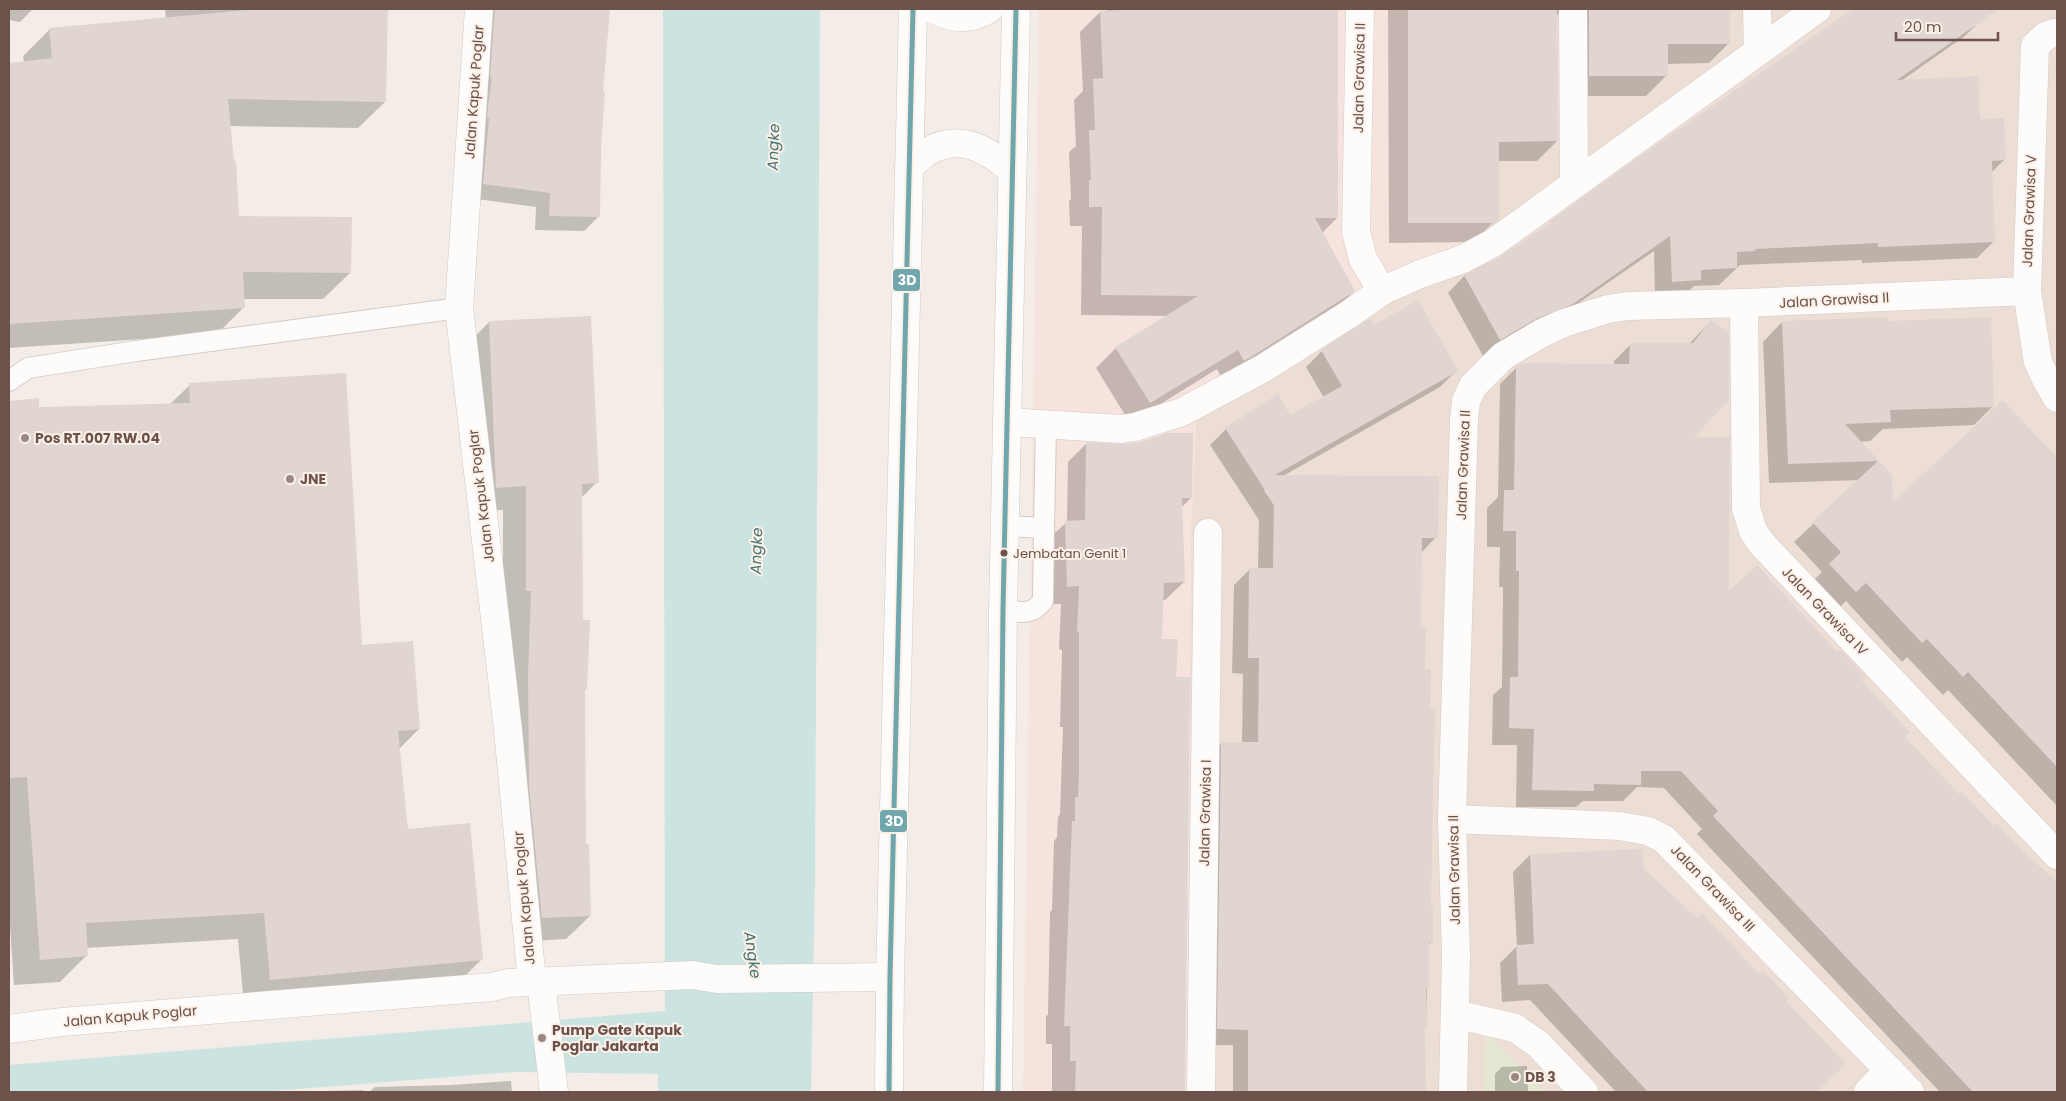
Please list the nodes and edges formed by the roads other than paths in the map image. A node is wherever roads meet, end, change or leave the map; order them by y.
1 (479, 9) edge
2 (913, 9) edge
3 (933, 9) edge
4 (990, 9) edge
5 (1016, 9) edge
6 (1360, 9) edge
7 (1573, 9) edge
8 (1757, 9) edge
9 (1817, 9) edge
10 (2057, 33) edge
11 (1758, 50) junction
12 (909, 168) junction
13 (1012, 171) junction
14 (1574, 184) junction
15 (1382, 291) junction
16 (2027, 291) junction
17 (1744, 304) junction
18 (459, 308) junction
19 (9, 381) edge
20 (2057, 398) edge
21 (1006, 422) junction
22 (1046, 424) junction
23 (1004, 526) junction
24 (1044, 528) junction
25 (1208, 533) dead end
26 (1002, 610) junction
27 (1452, 819) junction
28 (2057, 855) edge
29 (890, 977) junction
30 (548, 990) junction
31 (1455, 1014) junction
32 (9, 1029) edge
33 (1889, 1070) junction
34 (554, 1092) edge
35 (889, 1092) edge
36 (998, 1092) edge
37 (1201, 1092) edge
38 (1453, 1092) edge
39 (1584, 1092) edge
40 (1868, 1092) edge
41 (1910, 1092) edge

1 - 18 street, Jalan Kapuk Poglar
2 - 12 street
3 - 4 street
5 - 13 street
6 - 15 street, Jalan Grawisa II
7 - 14 street
8 - 11 street
9 - 11 street
10 - 16 street, Jalan Grawisa V
11 - 14 street
12 - 13 street
12 - 29 street
13 - 21 street
14 - 15 street
15 - 22 street
16 - 17 street, Jalan Grawisa II
16 - 20 street, Jalan Grawisa V
17 - 27 street, Jalan Grawisa II
17 - 28 street, Jalan Grawisa IV
18 - 19 lane
18 - 30 street, Jalan Kapuk Poglar
21 - 22 street
21 - 23 street
22 - 24 lane
23 - 24 lane
23 - 26 street
24 - 26 lane
25 - 37 street, Jalan Grawisa I
26 - 36 street
27 - 31 street, Jalan Grawisa II
27 - 33 street, Jalan Grawisa III
29 - 30 street
29 - 35 street
30 - 32 street, Jalan Kapuk Poglar
30 - 34 street
31 - 38 street, Jalan Grawisa II
31 - 39 street
33 - 40 street
33 - 41 street, Jalan Grawisa III

